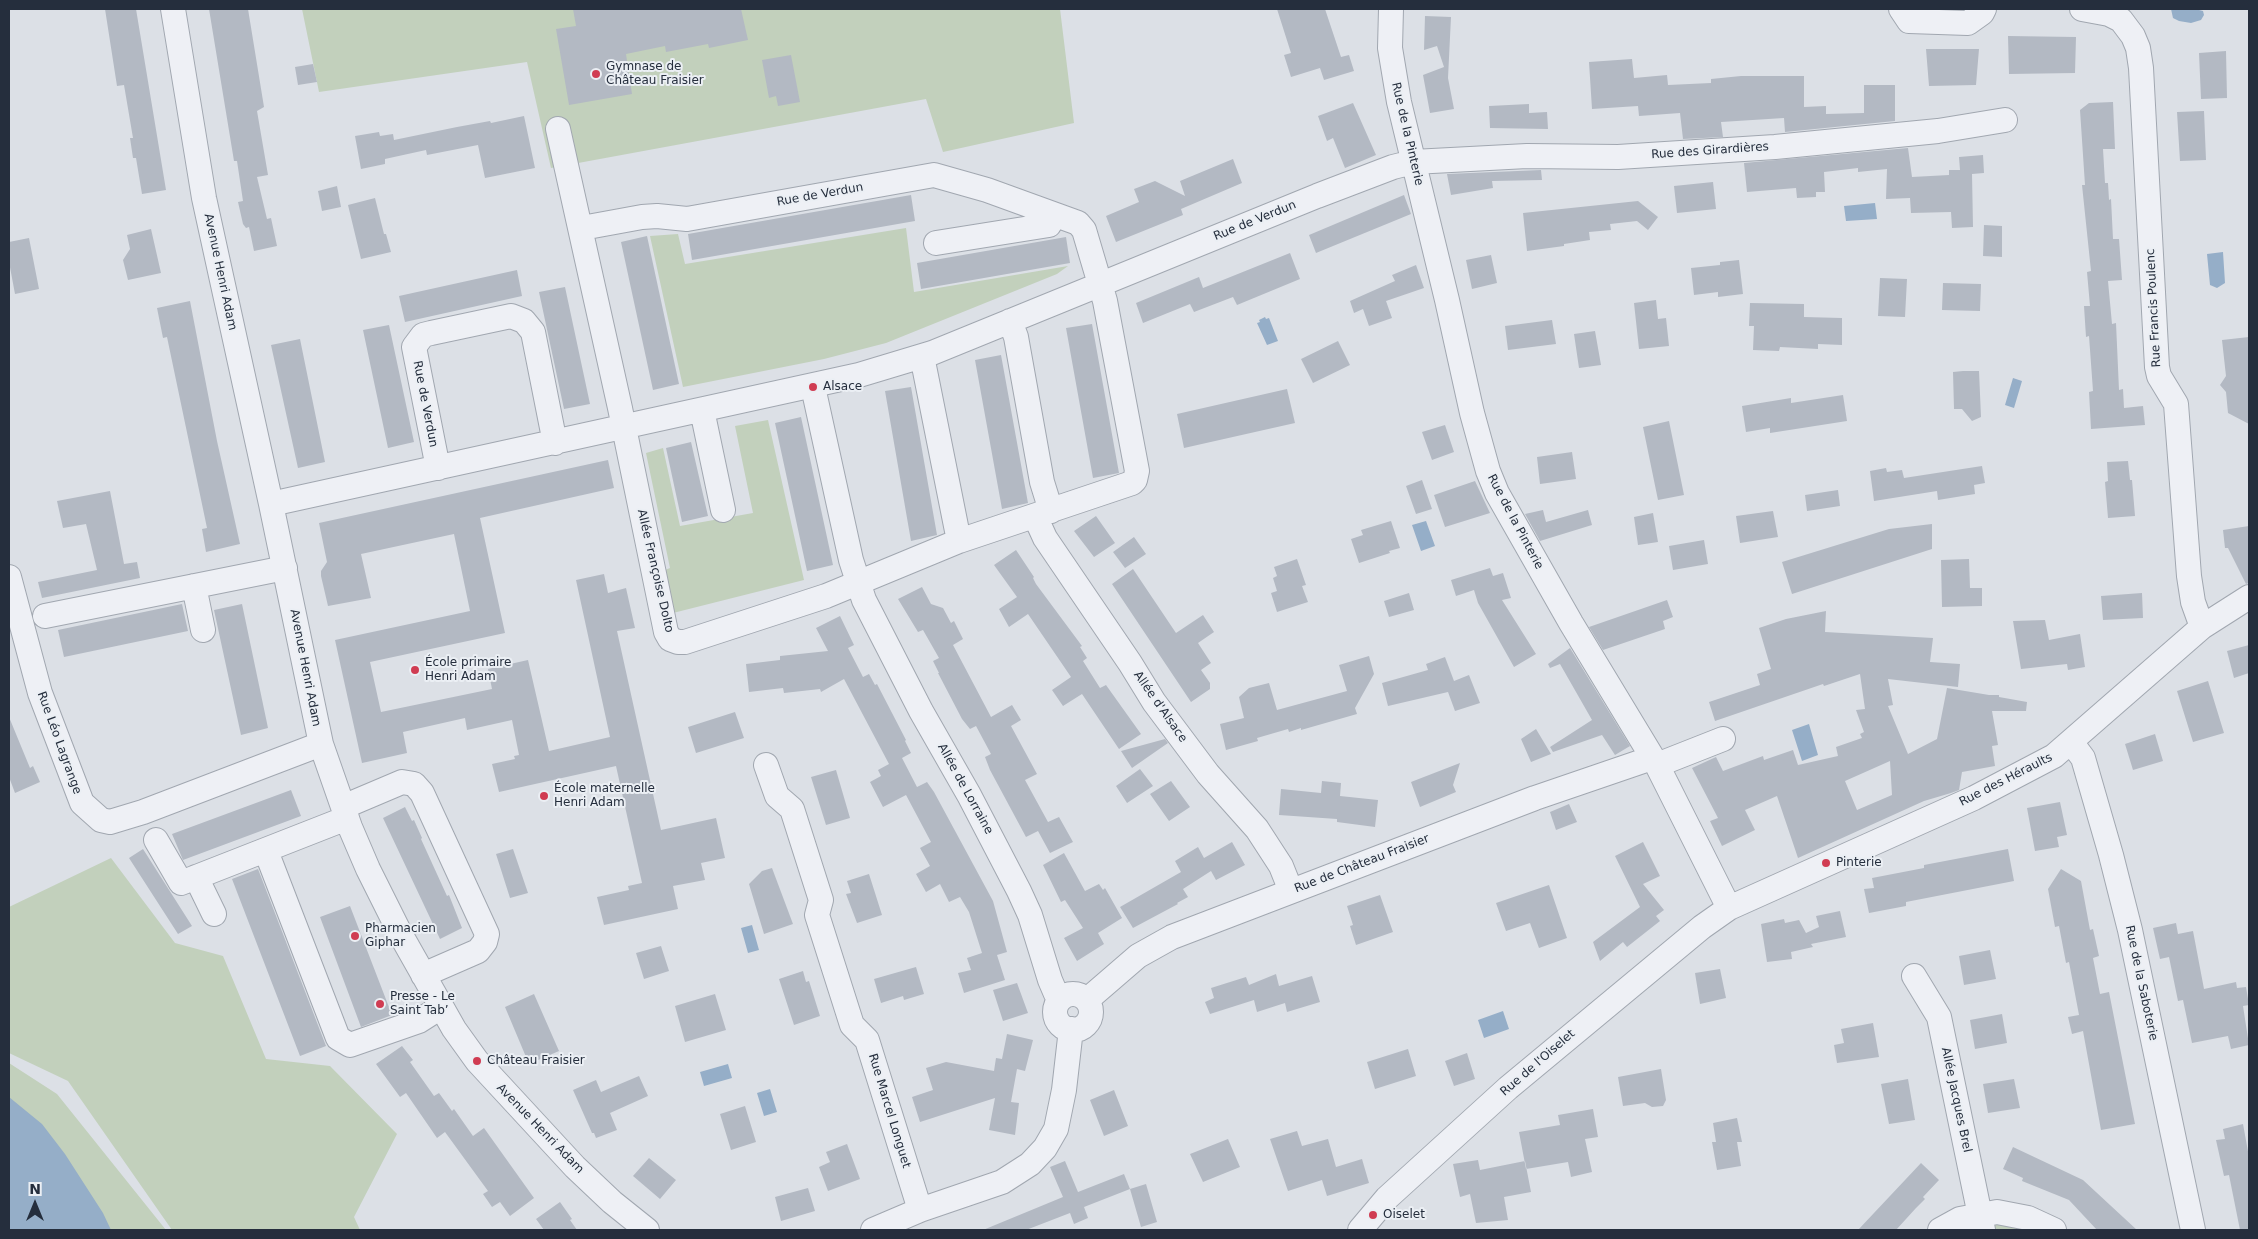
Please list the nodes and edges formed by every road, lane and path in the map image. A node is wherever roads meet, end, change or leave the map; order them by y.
1 (173, 9) edge
2 (1391, 9) edge
3 (1900, 9) edge
4 (1984, 9) edge
5 (2082, 9) edge
6 (2005, 120) dead end
7 (558, 129) dead end
8 (1413, 162) junction
9 (1054, 214) junction
10 (582, 228) junction
11 (936, 243) dead end
12 (1099, 284) junction
13 (1010, 321) junction
14 (922, 356) junction
15 (813, 387) junction
16 (702, 410) junction
17 (624, 427) junction
18 (555, 443) junction
19 (438, 468) junction
20 (271, 504) junction
21 (723, 510) dead end
22 (1043, 513) junction
23 (959, 541) junction
24 (284, 568) junction
25 (9, 577) edge
26 (858, 584) junction
27 (194, 586) junction
28 (2249, 597) edge
29 (45, 616) dead end
30 (2202, 627) junction
31 (203, 630) dead end
32 (1723, 739) dead end
33 (2071, 742) junction
34 (320, 744) junction
35 (1654, 762) junction
36 (766, 765) dead end
37 (345, 812) junction
38 (156, 840) dead end
39 (266, 851) junction
40 (196, 877) junction
41 (1291, 891) junction
42 (1729, 908) junction
43 (214, 914) dead end
44 (423, 975) junction
45 (1914, 976) dead end
46 (1062, 998) junction
47 (1087, 1000) junction
48 (442, 1007) junction
49 (1071, 1029) junction
50 (920, 1210) junction
51 (1981, 1222) edge
52 (647, 1230) edge
53 (873, 1230) edge
54 (1360, 1230) edge
55 (1940, 1230) edge
56 (2054, 1230) edge
57 (2192, 1230) edge

1 - 20 street, Avenue Henri Adam
2 - 8 street, Rue de la Pinterie
3 - 4 street
5 - 30 street, Rue Francis Poulenc
6 - 8 street, Rue des Girardières
7 - 10 street
8 - 12 street, Rue de Verdun
8 - 35 street, Rue de la Pinterie
9 - 10 street, Rue de Verdun
9 - 11 street
9 - 12 street, Rue de Verdun
10 - 17 street
12 - 13 street, Rue de Verdun
12 - 22 street, Rue de Verdun
13 - 14 street, Rue de Verdun
13 - 22 street
14 - 15 street, Rue de Verdun
14 - 23 street
15 - 16 street, Rue de Verdun
15 - 26 street
16 - 17 street, Rue de Verdun
16 - 21 street
17 - 18 street, Rue de Verdun
17 - 26 street, Allée Françoise Dolto
18 - 19 street, Rue de Verdun
18 - 19 street, Rue de Verdun
19 - 20 street, Rue de Verdun
20 - 24 street, Avenue Henri Adam
22 - 23 street, Rue de Verdun
22 - 41 street, Allée d'Alsace
23 - 26 street, Rue de Verdun
24 - 27 street
24 - 34 street, Avenue Henri Adam
25 - 34 street, Rue Léo Lagrange
26 - 46 street, Allée de Lorraine
27 - 29 street
27 - 31 street
28 - 30 street, Rue des Héraults
30 - 33 street, Rue des Héraults
32 - 35 street, Rue de Château Fraisier
33 - 42 street, Rue des Héraults
33 - 57 street, Rue de la Saboterie
34 - 37 street, Avenue Henri Adam
35 - 41 street, Rue de Château Fraisier
35 - 42 street, Rue de la Pinterie
36 - 50 street, Rue Marcel Longuet
37 - 39 street
37 - 44 street, Avenue Henri Adam
37 - 44 street
38 - 40 street
39 - 40 street
39 - 48 street
40 - 43 street
41 - 47 street, Rue de Château Fraisier
42 - 54 street, Rue de l'Oiselet
44 - 48 street, Avenue Henri Adam
45 - 51 street, Allée Jacques Brel
46 - 47 street
46 - 49 street
47 - 49 street
48 - 52 street, Avenue Henri Adam
49 - 50 street
50 - 53 street
51 - 55 street
51 - 56 street

